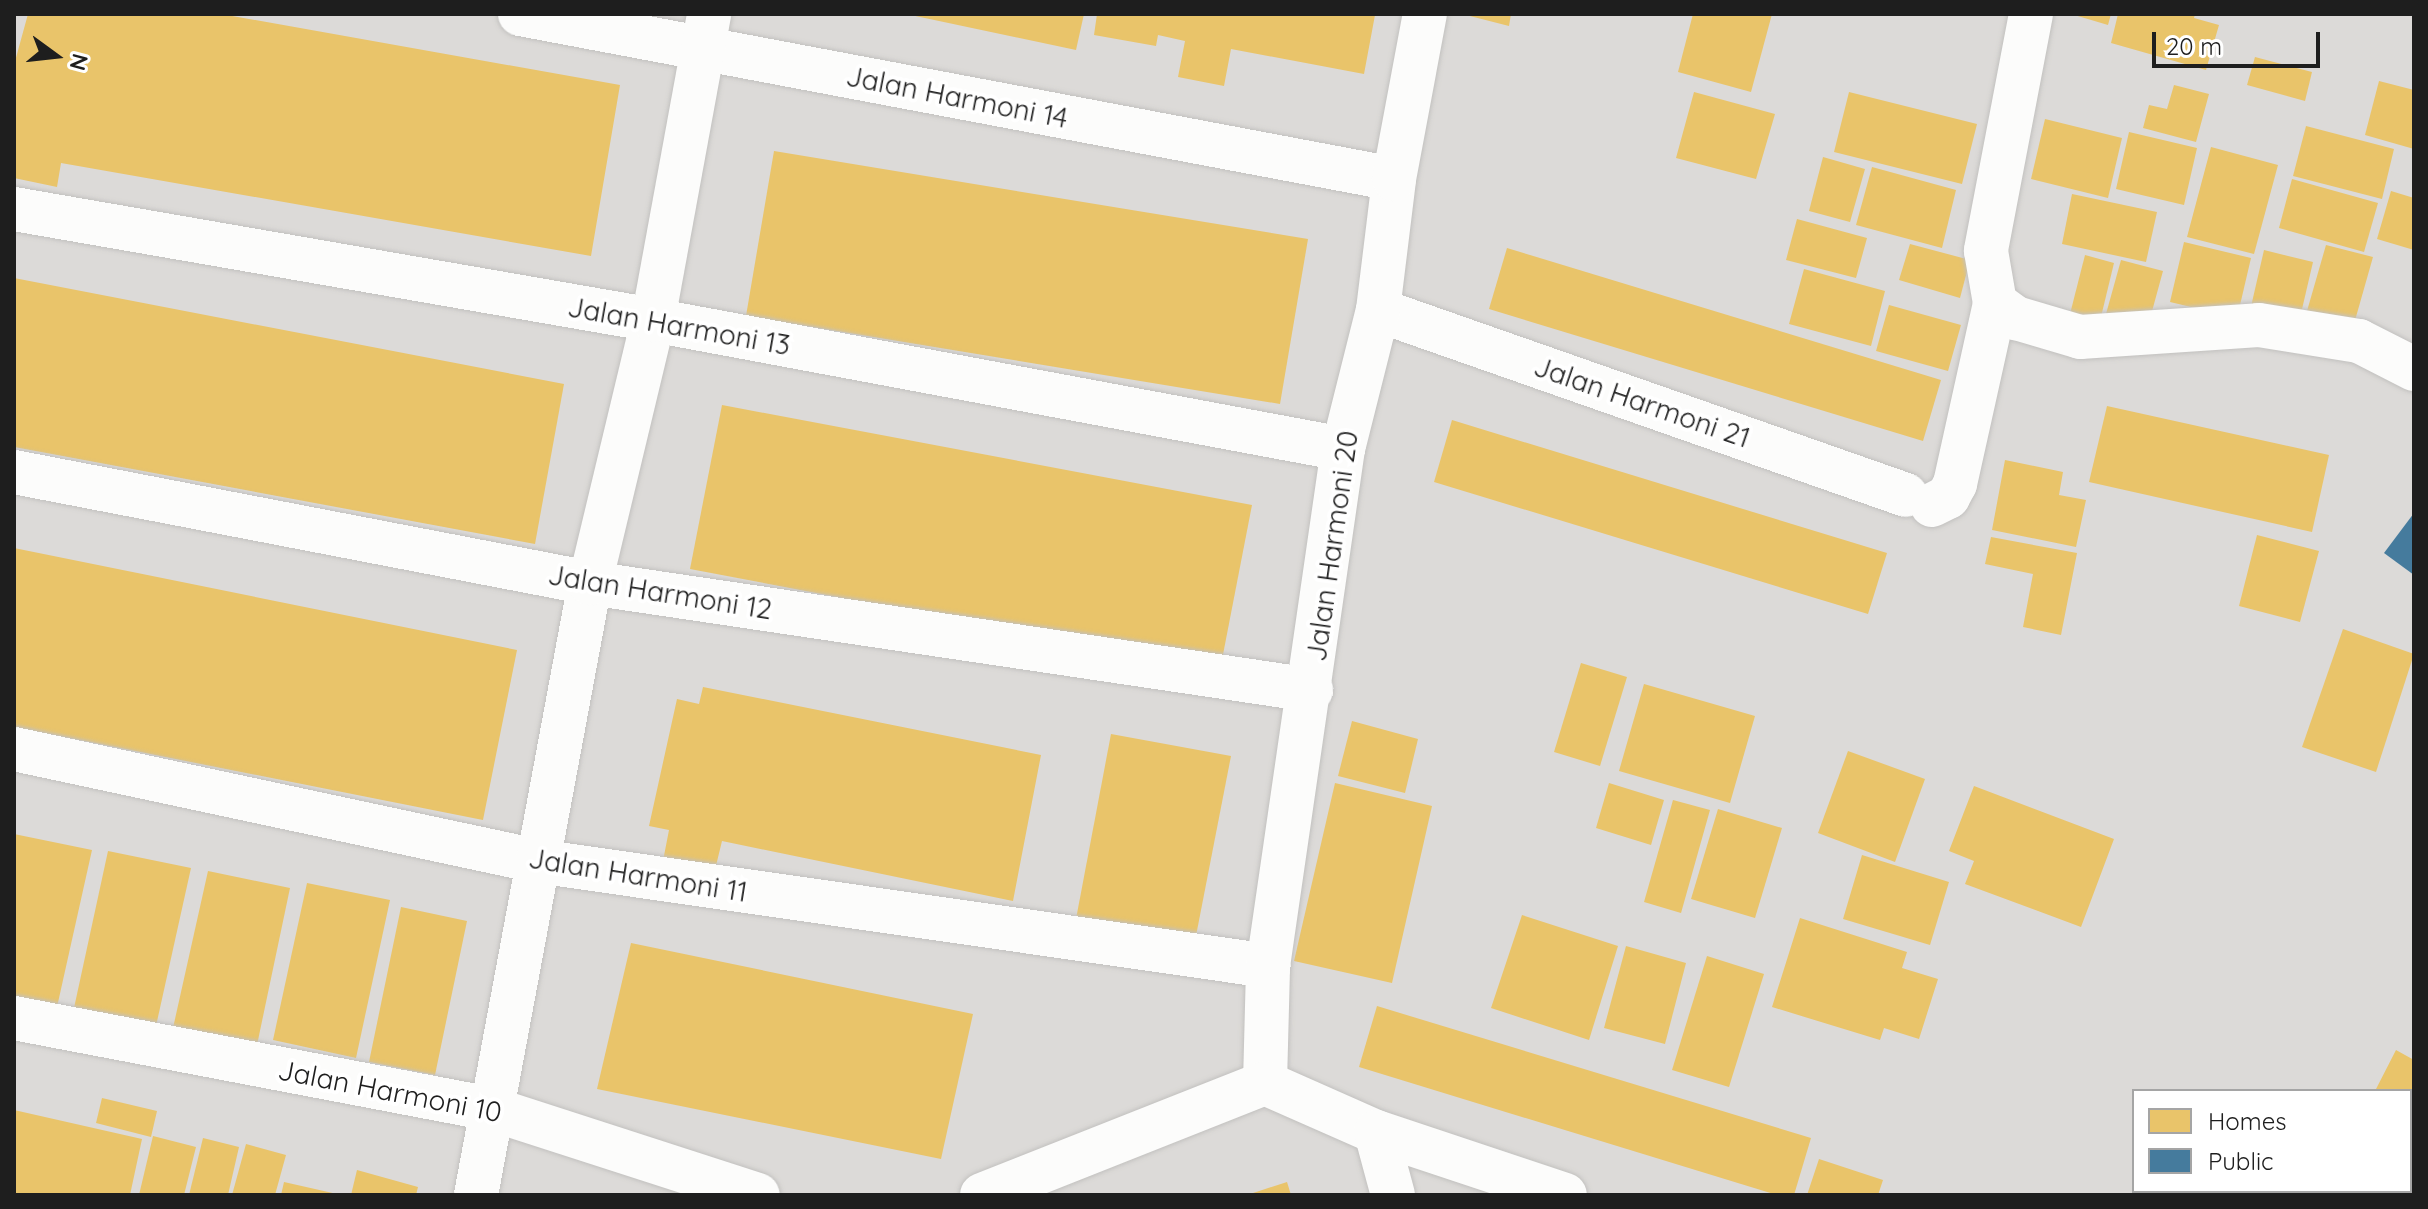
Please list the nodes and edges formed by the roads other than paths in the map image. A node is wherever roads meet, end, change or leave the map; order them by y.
1 (520, 14) edge
2 (1425, 14) edge
3 (2031, 14) edge
4 (706, 32) edge
5 (1394, 179) junction
6 (14, 209) edge
7 (1995, 303) junction
8 (1378, 310) junction
9 (653, 320) junction
10 (2414, 369) edge
11 (1343, 449) junction
12 (14, 472) edge
13 (590, 583) junction
14 (1311, 690) junction
15 (14, 749) edge
16 (537, 861) junction
17 (1268, 966) junction
18 (14, 1018) edge
19 (1265, 1083) junction
20 (495, 1110) junction
21 (1376, 1132) junction
22 (476, 1195) edge
23 (758, 1195) edge
24 (982, 1195) edge
25 (1393, 1195) edge
26 (1565, 1195) edge

1 - 4 street, Jalan Harmoni 14
2 - 5 street, Jalan Harmoni 20
3 - 7 street
4 - 5 street, Jalan Harmoni 14
4 - 9 street
5 - 8 street, Jalan Harmoni 20
6 - 9 street, Jalan Harmoni 13
7 - 8 street, Jalan Harmoni 21
7 - 10 street
8 - 11 street, Jalan Harmoni 20
9 - 11 street, Jalan Harmoni 13
9 - 13 street
11 - 14 street, Jalan Harmoni 20
12 - 13 street, Jalan Harmoni 12
13 - 14 street, Jalan Harmoni 12
13 - 16 street
14 - 17 street, Jalan Harmoni 20
15 - 16 street, Jalan Harmoni 11
16 - 17 street, Jalan Harmoni 11
16 - 20 street
17 - 19 street, Jalan Harmoni 20
18 - 20 street, Jalan Harmoni 10
19 - 21 street
19 - 24 street
20 - 22 street
20 - 23 street, Jalan Harmoni 10
21 - 25 street
21 - 26 street

